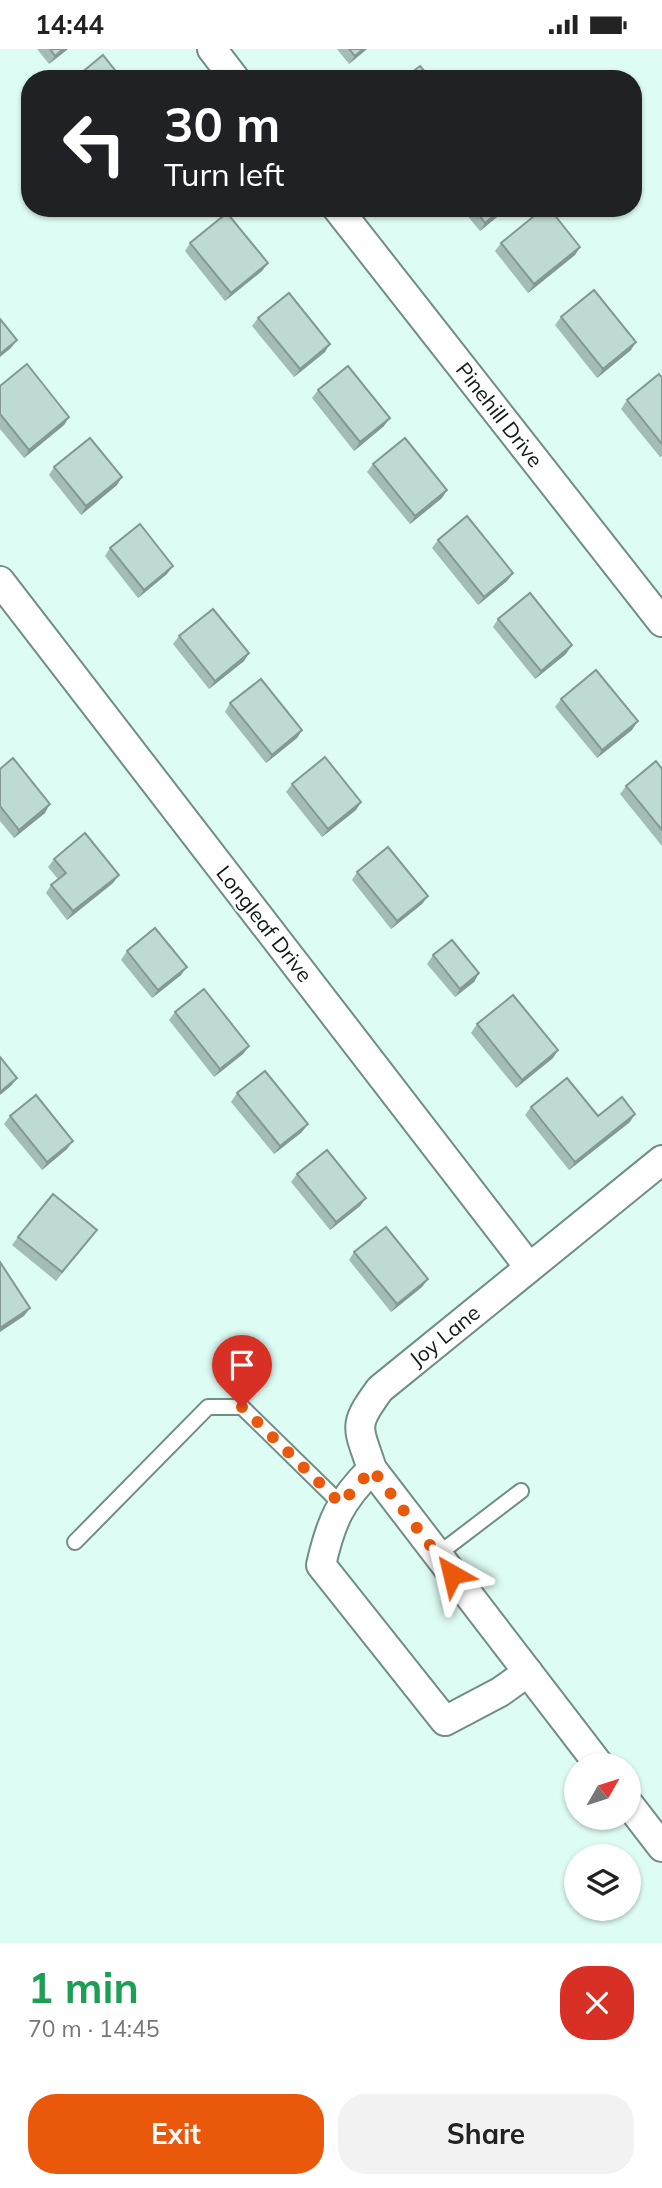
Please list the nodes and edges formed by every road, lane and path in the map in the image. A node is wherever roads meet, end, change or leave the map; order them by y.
1 (212, 49) edge
2 (228, 70) edge
3 (344, 217) edge
4 (0, 581) edge
5 (662, 622) edge
6 (662, 1160) edge
7 (529, 1267) junction
8 (372, 1469) junction
9 (521, 1491) dead end
10 (341, 1504) junction
11 (75, 1542) dead end
12 (437, 1555) junction
13 (528, 1672) junction
14 (590, 1753) edge
15 (641, 1819) edge
16 (662, 1846) edge

1 - 2 street
3 - 5 street, Pinehill Drive
4 - 7 street, Longleaf Drive
6 - 7 street, Joy Lane
7 - 8 street, Joy Lane
8 - 10 street
8 - 12 street, Joy Lane
9 - 12 lane
10 - 11 lane
10 - 13 street
12 - 13 street, Joy Lane
13 - 14 street, Joy Lane
15 - 16 street

